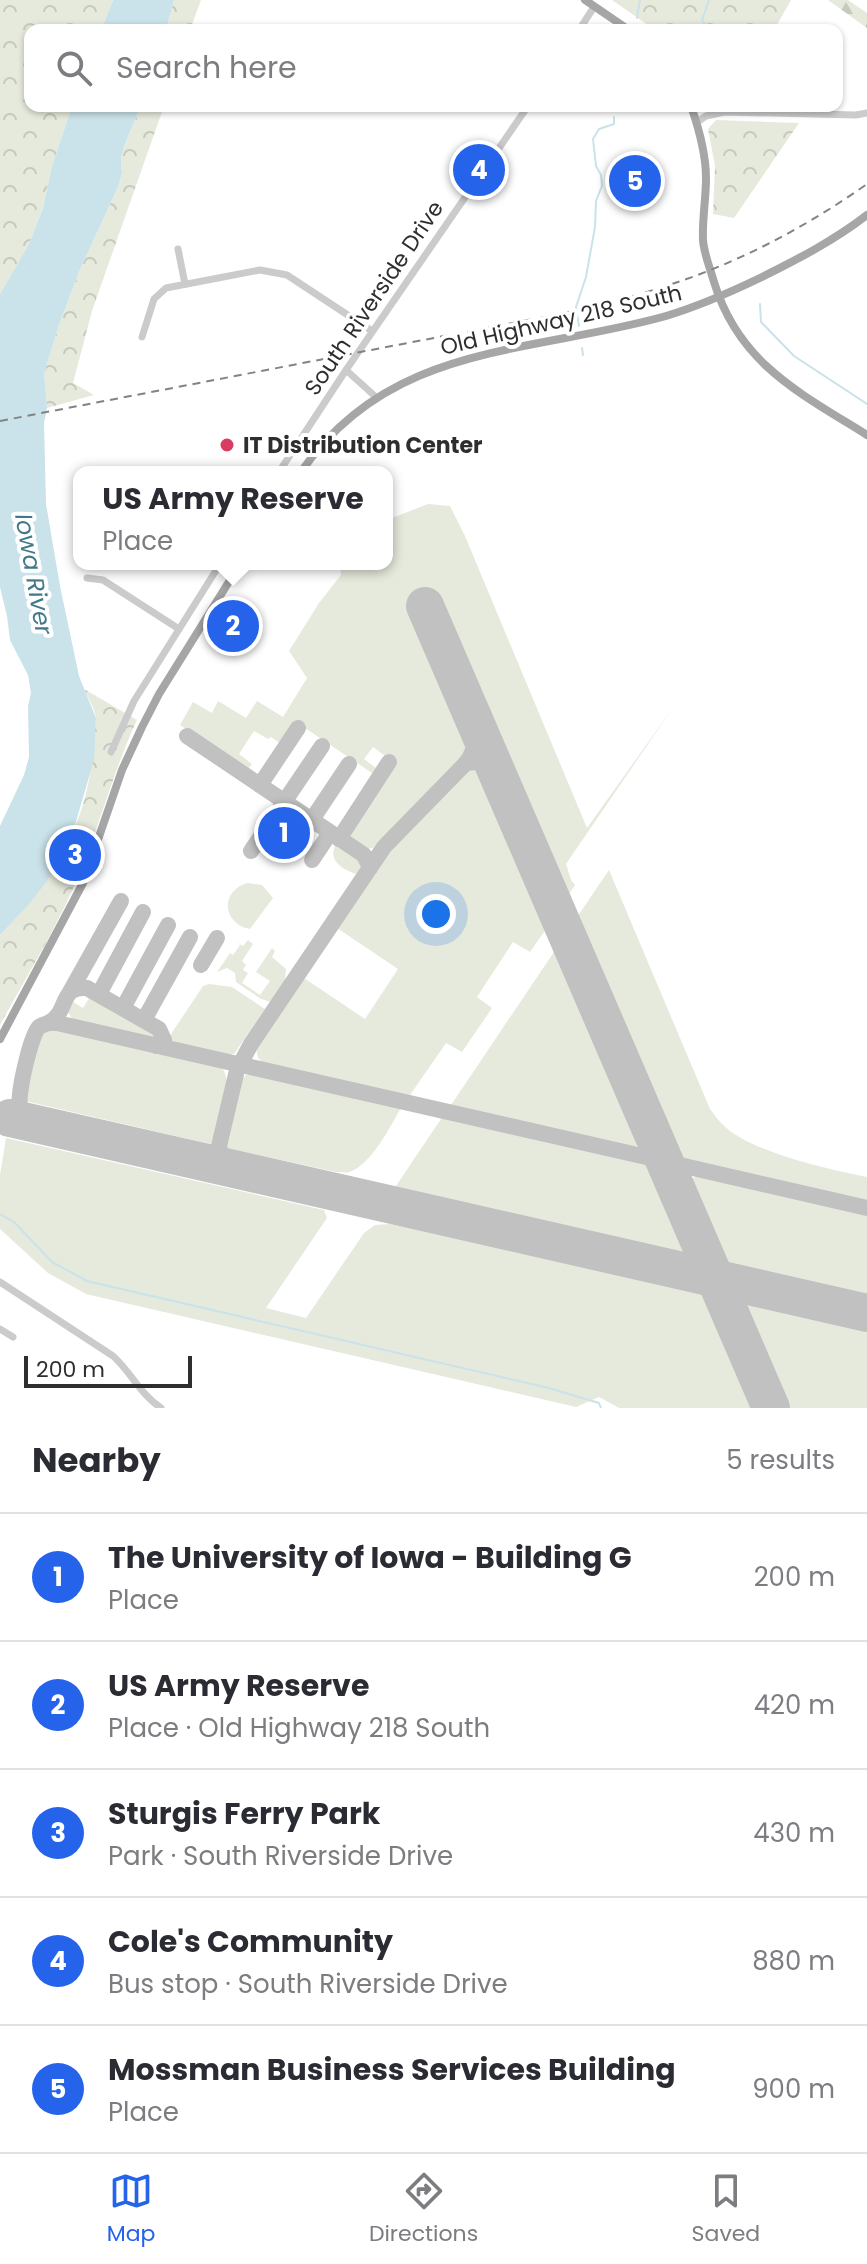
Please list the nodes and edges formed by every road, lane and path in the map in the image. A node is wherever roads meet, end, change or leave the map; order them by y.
1 (585, 0) edge
2 (594, 7) junction
3 (583, 24) edge
4 (620, 24) edge
5 (524, 112) edge
6 (693, 112) edge
7 (867, 113) edge
8 (697, 122) junction
9 (867, 215) edge
10 (178, 249) dead end
11 (185, 284) junction
12 (719, 297) junction
13 (372, 331) junction
14 (142, 337) dead end
15 (346, 370) junction
16 (377, 398) junction
17 (867, 435) edge
18 (283, 466) edge
19 (306, 466) edge
20 (216, 570) edge
21 (236, 570) edge
22 (87, 578) dead end
23 (179, 629) junction
24 (155, 669) junction
25 (169, 678) junction
26 (111, 752) dead end
27 (0, 1039) edge
28 (0, 1282) edge
29 (0, 1329) edge
30 (13, 1337) dead end
31 (161, 1408) edge

1 - 2 main road
2 - 3 street
2 - 4 main road
5 - 13 street, South Riverside Drive
6 - 8 main road
7 - 8 street
8 - 12 main road
9 - 12 main road, Old Highway 218 South
10 - 11 street
11 - 13 street
11 - 14 street
12 - 16 main road, Old Highway 218 South
12 - 17 main road
13 - 15 street, South Riverside Drive
15 - 16 street
15 - 18 street, South Riverside Drive
16 - 19 main road, Old Highway 218 South
20 - 23 street
21 - 25 main road
22 - 23 street
23 - 24 street
24 - 25 street
24 - 26 street
25 - 27 main road
28 - 31 street
29 - 30 street

